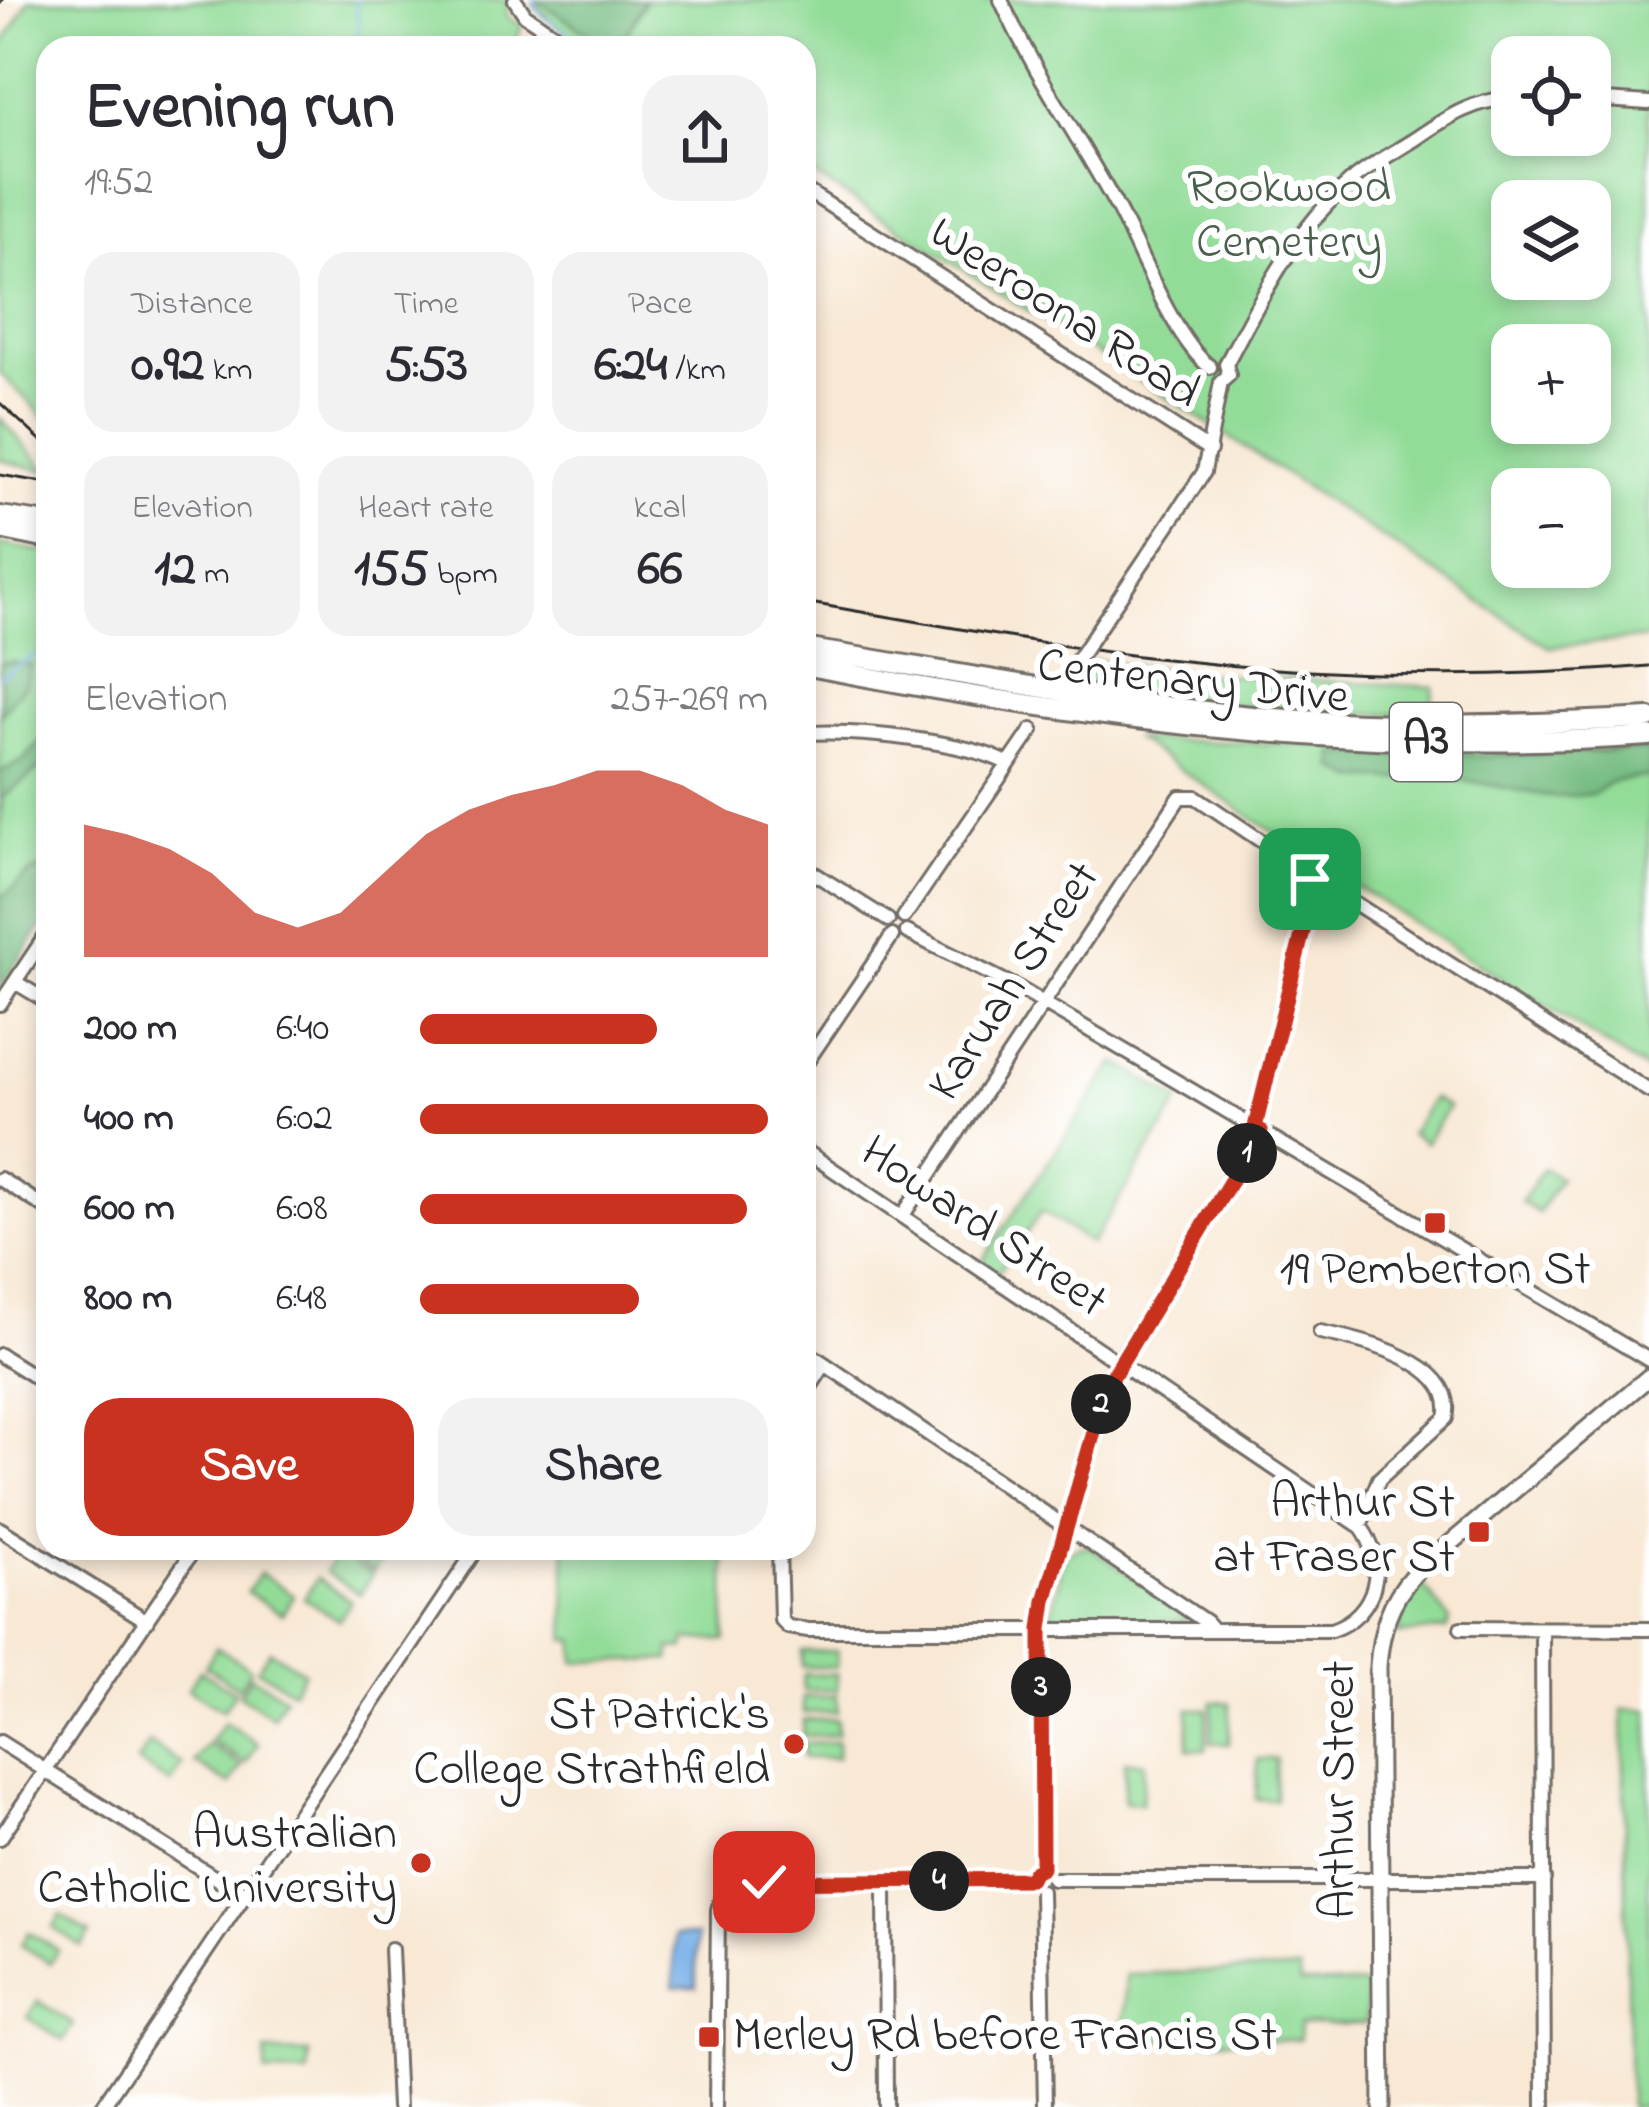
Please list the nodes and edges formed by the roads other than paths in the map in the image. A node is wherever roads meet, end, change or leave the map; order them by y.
1 (515, 0) edge
2 (1001, 0) edge
3 (555, 36) edge
4 (1611, 100) edge
5 (1491, 101) edge
6 (1649, 103) edge
7 (816, 197) edge
8 (1215, 377) junction
9 (1210, 450) junction
10 (2, 522) edge
11 (36, 523) edge
12 (36, 535) edge
13 (816, 650) edge
14 (816, 665) edge
15 (1065, 683) junction
16 (1649, 718) edge
17 (1032, 730) dead end
18 (816, 734) edge
19 (1649, 736) edge
20 (1008, 764) junction
21 (816, 874) edge
22 (1312, 882) junction
23 (904, 917) junction
24 (888, 920) junction
25 (907, 932) junction
26 (892, 936) junction
27 (36, 950) edge
28 (15, 982) junction
29 (36, 995) edge
30 (1042, 1002) junction
31 (0, 1004) edge
32 (816, 1048) edge
33 (1649, 1091) edge
34 (1258, 1129) junction
35 (816, 1158) edge
36 (0, 1178) edge
37 (36, 1201) edge
38 (903, 1215) junction
39 (1320, 1332) dead end
40 (0, 1355) edge
41 (816, 1358) edge
42 (825, 1364) junction
43 (1118, 1364) junction
44 (1649, 1369) edge
45 (36, 1377) edge
46 (816, 1378) edge
47 (1360, 1526) junction
48 (1065, 1527) junction
49 (0, 1529) edge
50 (36, 1552) edge
51 (50, 1560) edge
52 (187, 1560) edge
53 (469, 1560) edge
54 (779, 1560) edge
55 (147, 1621) junction
56 (1461, 1628) dead end
57 (1041, 1629) junction
58 (1649, 1629) edge
59 (1212, 1630) junction
60 (1542, 1630) junction
61 (0, 1742) edge
62 (45, 1771) junction
63 (0, 1838) edge
64 (1047, 1874) junction
65 (1030, 1879) junction
66 (1544, 1879) junction
67 (1379, 1880) junction
68 (885, 1882) junction
69 (1041, 1891) junction
70 (244, 1896) junction
71 (391, 1949) dead end
72 (105, 2105) edge
73 (398, 2107) edge
74 (716, 2107) edge
75 (886, 2107) edge
76 (1046, 2107) edge
77 (1382, 2107) edge
78 (1544, 2107) edge

1 - 3 street
2 - 8 street
4 - 6 street
5 - 8 street
7 - 9 street, Weeroona Road
8 - 9 street
9 - 15 street, Weeroona Road, bridge
10 - 11 highway
10 - 12 highway
13 - 15 highway, Centenary Drive / A3
14 - 15 highway, Centenary Drive / A3
15 - 16 highway, Centenary Drive / A3
15 - 19 highway, Centenary Drive / A3
17 - 20 street
18 - 20 street
20 - 23 street
21 - 24 street
22 - 30 street, Karuah Street
22 - 33 street
22 - 34 street
23 - 24 street
23 - 25 street
24 - 26 street
25 - 26 street
25 - 30 street
26 - 32 street
27 - 28 street
28 - 29 street
28 - 31 street
30 - 34 street
30 - 38 street, Karuah Street
34 - 43 street
34 - 44 street
35 - 38 street, Howard Street
36 - 37 street
38 - 43 street, Howard Street
39 - 47 street
40 - 45 street
41 - 42 street
42 - 46 street
42 - 48 street
43 - 47 street, Howard Street
43 - 48 street
44 - 67 main road, Arthur Street
47 - 59 street
48 - 57 street
48 - 59 street
49 - 50 street
51 - 55 street
52 - 55 street
53 - 70 street
54 - 57 street
55 - 62 street
56 - 60 street
57 - 59 street
57 - 64 street
58 - 60 street
60 - 66 street
61 - 62 street
62 - 63 street
62 - 70 street
64 - 65 street
64 - 67 street
64 - 69 street
65 - 68 street
65 - 69 street
66 - 67 street
66 - 78 street
67 - 77 main road, Arthur Street
68 - 74 street
68 - 75 street
69 - 76 street
70 - 72 street
71 - 73 street

